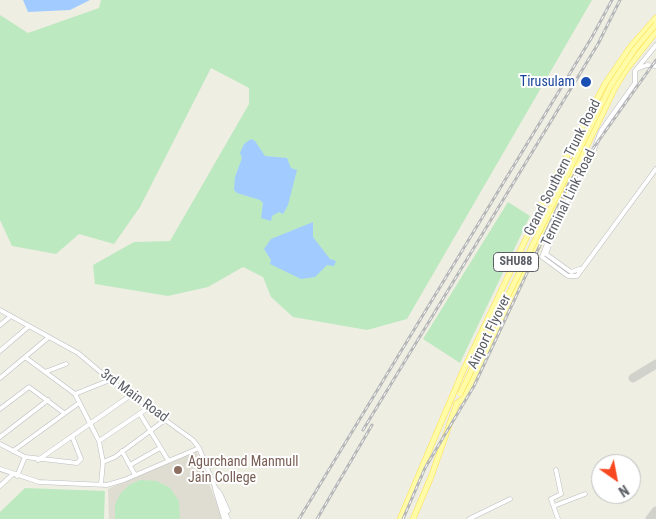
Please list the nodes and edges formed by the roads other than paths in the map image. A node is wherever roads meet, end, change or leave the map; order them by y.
1 (656, 18) edge
2 (656, 24) edge
3 (656, 32) edge
4 (656, 45) edge
5 (656, 66) edge
6 (635, 70) junction
7 (570, 152) junction
8 (582, 153) junction
9 (592, 155) junction
10 (565, 160) junction
11 (578, 162) junction
12 (587, 163) junction
13 (656, 167) edge
14 (558, 218) junction
15 (0, 310) edge
16 (11, 316) junction
17 (0, 325) edge
18 (28, 327) junction
19 (49, 337) junction
20 (0, 351) edge
21 (25, 357) junction
22 (66, 364) dead end
23 (45, 372) junction
24 (0, 378) edge
25 (110, 380) junction
26 (75, 394) junction
27 (131, 395) junction
28 (48, 400) junction
29 (79, 403) junction
30 (456, 404) junction
31 (148, 408) junction
32 (0, 409) edge
33 (64, 413) junction
34 (140, 414) junction
35 (165, 420) junction
36 (91, 423) junction
37 (150, 430) junction
38 (72, 436) junction
39 (0, 437) edge
40 (98, 440) junction
41 (0, 444) edge
42 (160, 448) junction
43 (199, 448) junction
44 (13, 451) junction
45 (122, 451) junction
46 (25, 457) junction
47 (38, 460) junction
48 (168, 460) junction
49 (102, 462) junction
50 (130, 465) junction
51 (0, 469) edge
52 (556, 470) dead end
53 (15, 475) junction
54 (135, 475) junction
55 (101, 484) junction
56 (0, 486) edge
57 (215, 487) junction
58 (585, 494) dead end
59 (510, 499) dead end
60 (554, 506) junction
61 (479, 517) edge
62 (224, 519) edge
63 (229, 519) edge
64 (400, 519) edge
65 (413, 519) edge
66 (469, 519) edge
67 (558, 519) edge

1 - 7 main road, Grand Southern Trunk Road / SHU88
2 - 30 main road, Airport Flyover / SHU88, bridge
3 - 8 main road
4 - 6 street, Terminal Link Road
5 - 6 street
6 - 9 street, Terminal Link Road
7 - 8 street
7 - 10 main road, Grand Southern Trunk Road / SHU88
8 - 9 street
8 - 11 main road
9 - 12 street, Terminal Link Road
10 - 11 street
10 - 64 main road, Grand Southern Trunk Road / SHU88
11 - 12 street
11 - 30 main road
12 - 14 street, Terminal Link Road
13 - 14 street, Terminal Link Road
13 - 14 street, Terminal Link Road
15 - 16 street, 3rd Main Road
16 - 17 street
16 - 18 street, 3rd Main Road
18 - 19 street, 3rd Main Road
18 - 20 street
19 - 21 street
19 - 25 street, 3rd Main Road
21 - 23 street
21 - 24 street
22 - 23 street
23 - 26 street
25 - 26 street
25 - 27 street, 3rd Main Road
26 - 29 street
27 - 31 street, 3rd Main Road
27 - 36 street
28 - 32 street
28 - 33 street
28 - 39 street
29 - 33 street
29 - 36 street
30 - 65 main road, SHU88
31 - 34 street
31 - 35 street, 3rd Main Road
33 - 44 street
34 - 37 street
34 - 40 street
35 - 37 street
35 - 43 street, 3rd Main Road
36 - 38 street
36 - 40 street
37 - 42 street
37 - 45 street
38 - 47 street
38 - 47 street
40 - 49 street
41 - 44 street
42 - 48 street
42 - 50 street
43 - 48 street
43 - 57 street, 3rd Main Road
44 - 46 street
45 - 49 street
45 - 50 street
46 - 47 street
46 - 53 street
48 - 54 street
49 - 55 street
50 - 54 street
51 - 53 street
52 - 60 street
53 - 55 street
53 - 56 street
54 - 55 street
57 - 62 street
57 - 63 street, 3rd Main Road
58 - 60 street
59 - 61 street
60 - 67 street
61 - 66 street

